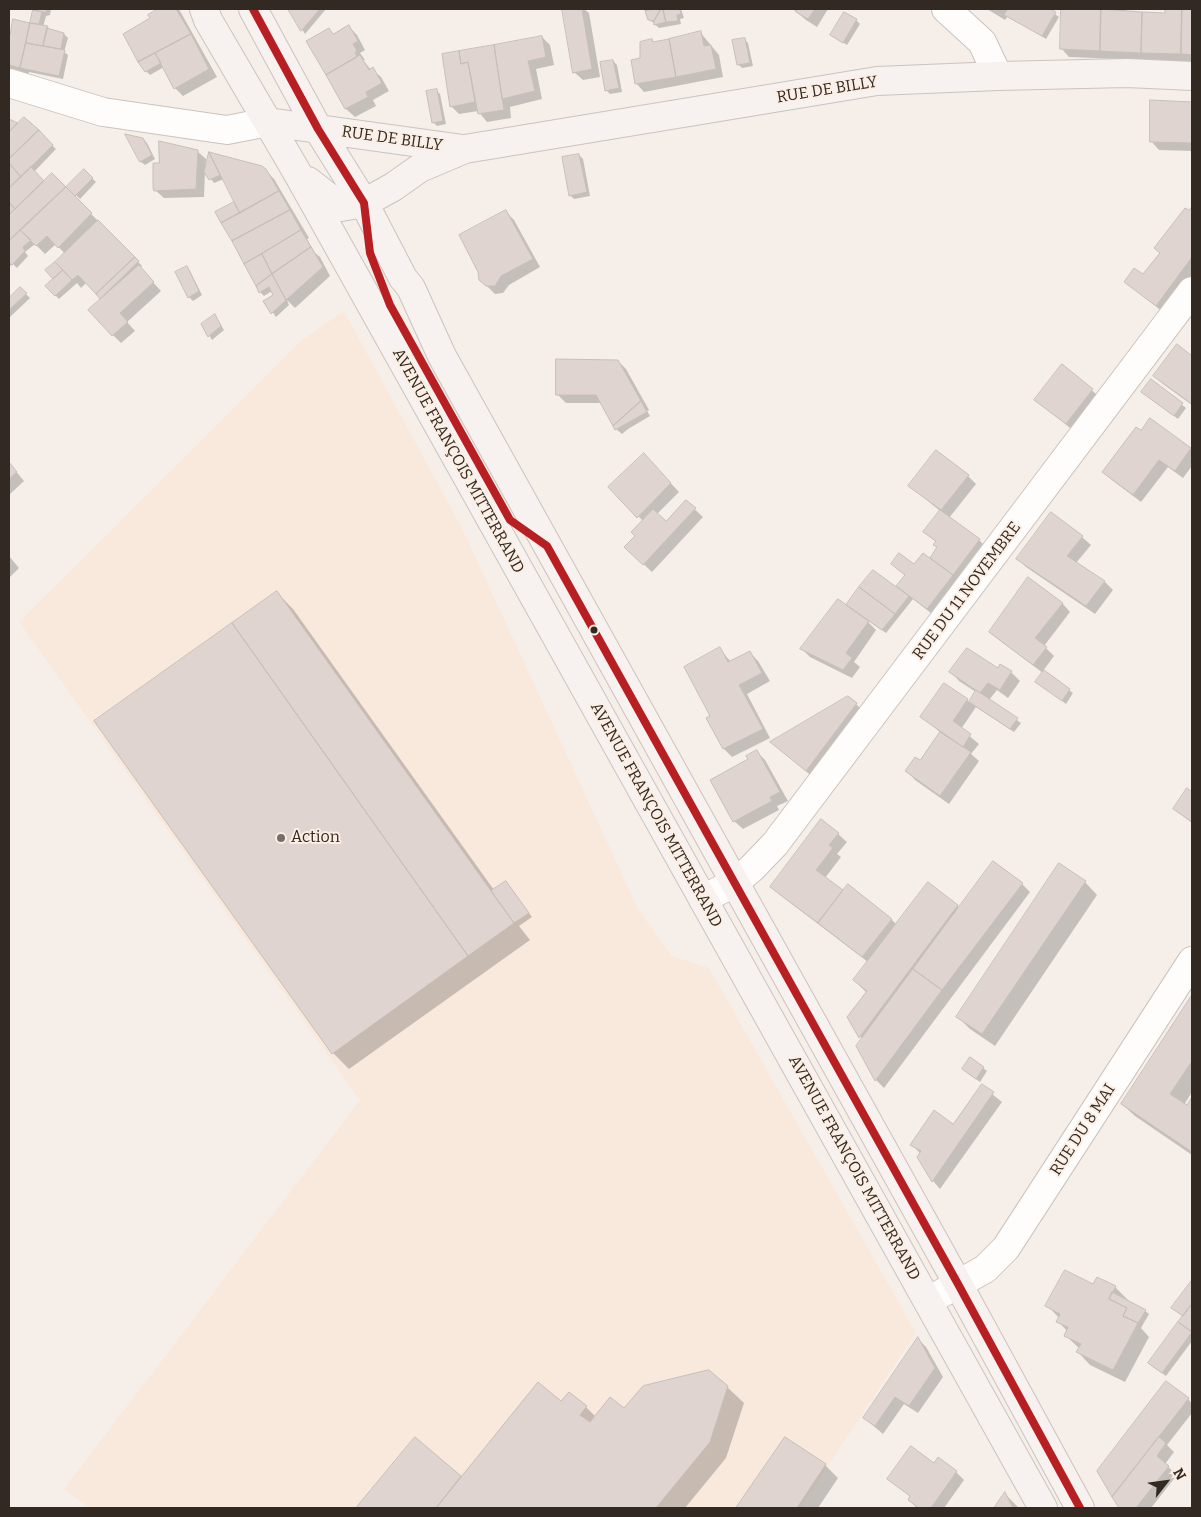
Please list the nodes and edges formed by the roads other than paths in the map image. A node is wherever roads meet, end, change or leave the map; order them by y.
1 (204, 9) edge
2 (252, 9) edge
3 (946, 9) edge
4 (998, 76) junction
5 (1192, 76) edge
6 (9, 83) edge
7 (268, 122) junction
8 (318, 130) junction
9 (465, 149) junction
10 (298, 174) junction
11 (364, 203) junction
12 (1192, 291) edge
13 (734, 883) junction
14 (703, 899) junction
15 (1192, 961) edge
16 (958, 1284) junction
17 (928, 1301) junction
18 (1043, 1508) edge
19 (1080, 1508) edge

1 - 7 main road, AVENUE FRANÇOIS MITTERRAND
2 - 8 main road, AVENUE FRANÇOIS MITTERRAND
3 - 4 street
4 - 5 main road, RUE DE BILLY
4 - 9 main road, RUE DE BILLY
6 - 7 street
7 - 8 main road, RUE DE BILLY
7 - 10 main road, AVENUE FRANÇOIS MITTERRAND
8 - 9 main road, RUE DE BILLY
8 - 11 main road, AVENUE FRANÇOIS MITTERRAND
9 - 11 main road, RUE DE BILLY
10 - 11 main road
10 - 14 main road, AVENUE FRANÇOIS MITTERRAND
11 - 13 main road, AVENUE FRANÇOIS MITTERRAND
12 - 13 street, RUE DU 11 NOVEMBRE
13 - 14 street, RUE DU 11 NOVEMBRE
13 - 16 main road, AVENUE FRANÇOIS MITTERRAND
14 - 17 main road, AVENUE FRANÇOIS MITTERRAND
15 - 16 street, RUE DU 8 MAI
16 - 17 street, RUE DU 8 MAI
16 - 19 main road, AVENUE FRANÇOIS MITTERRAND
17 - 18 main road, AVENUE FRANÇOIS MITTERRAND

